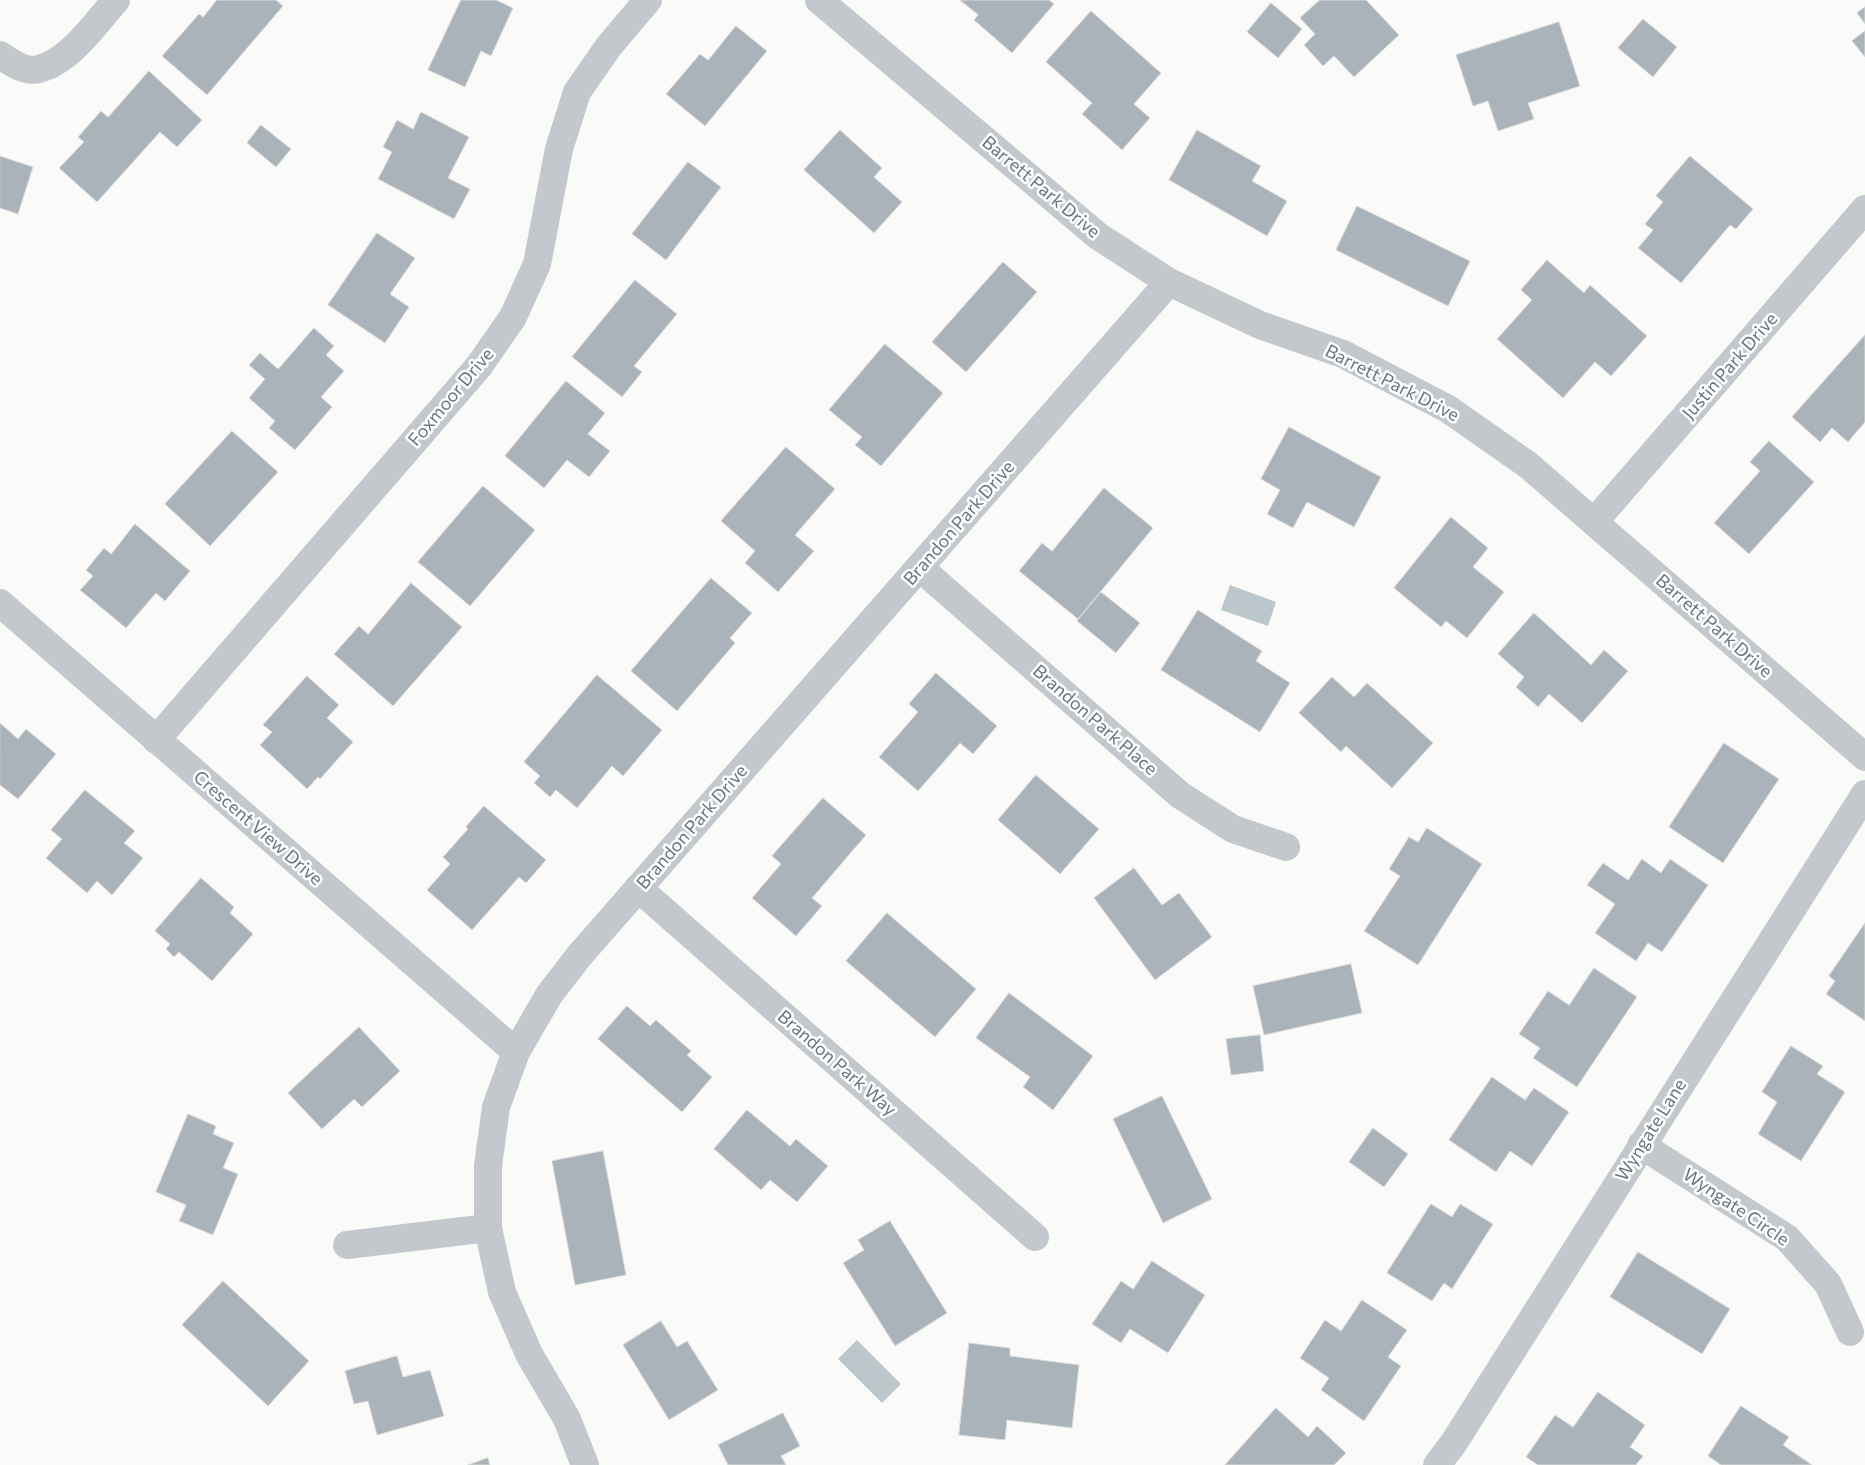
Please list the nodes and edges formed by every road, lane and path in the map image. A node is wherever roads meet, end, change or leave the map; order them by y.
1 (116, 0) edge
2 (648, 0) edge
3 (819, 0) edge
4 (0, 55) edge
5 (1865, 209) edge
6 (1170, 282) junction
7 (1594, 522) junction
8 (920, 568) junction
9 (0, 603) edge
10 (156, 740) junction
11 (1865, 757) edge
12 (1865, 794) edge
13 (1286, 847) dead end
14 (638, 888) junction
15 (516, 1052) junction
16 (1642, 1145) junction
17 (488, 1228) junction
18 (1035, 1237) dead end
19 (348, 1245) dead end
20 (1850, 1332) dead end
21 (585, 1465) edge
22 (1437, 1465) edge

1 - 4 street
2 - 10 street, Foxmoor Drive
3 - 6 street, Barrett Park Drive
5 - 7 street, Justin Park Drive
6 - 7 street, Barrett Park Drive
6 - 8 street, Brandon Park Drive
7 - 11 street, Barrett Park Drive
8 - 13 street, Brandon Park Place
8 - 14 street, Brandon Park Drive
9 - 10 street, Crescent View Drive
10 - 15 street, Crescent View Drive
12 - 16 street, Wyngate Lane
14 - 15 street, Brandon Park Drive
14 - 18 street, Brandon Park Way
15 - 17 street, Brandon Park Drive
16 - 20 street, Wyngate Circle
16 - 22 street, Wyngate Lane
17 - 19 street
17 - 21 street, Brandon Park Drive

